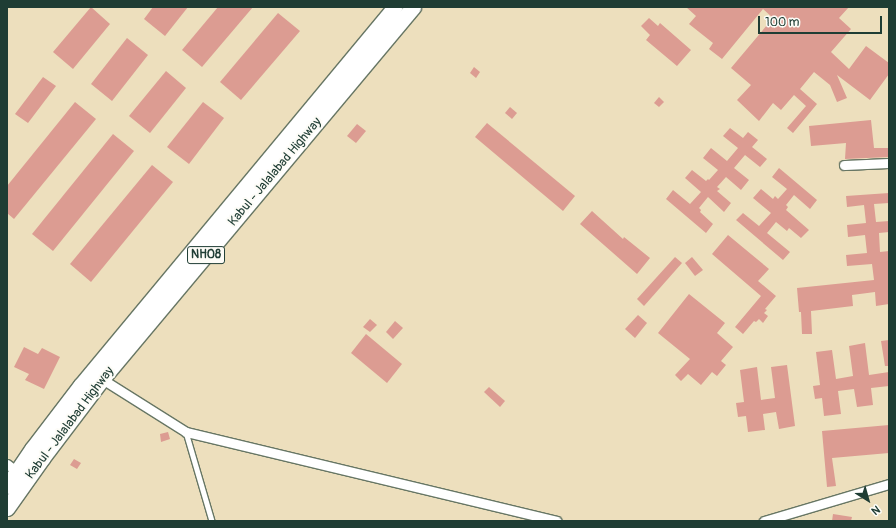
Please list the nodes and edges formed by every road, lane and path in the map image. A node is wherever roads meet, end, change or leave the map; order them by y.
1 (395, 7) edge
2 (413, 7) edge
3 (889, 162) edge
4 (844, 165) dead end
5 (120, 348) junction
6 (102, 379) junction
7 (86, 389) junction
8 (186, 432) junction
9 (38, 453) junction
10 (12, 468) edge
11 (889, 484) edge
12 (7, 486) edge
13 (7, 508) edge
14 (212, 521) edge
15 (556, 521) edge
16 (764, 521) edge

1 - 5 highway, Kabul - Jalalabad Highway / NH08
2 - 5 highway, Kabul - Jalalabad Highway / NH08
3 - 4 street
5 - 6 highway, Kabul - Jalalabad Highway / NH08
5 - 7 highway, Kabul - Jalalabad Highway / NH08
6 - 7 highway, Kabul - Jalalabad Highway / NH08
6 - 8 street
7 - 9 highway, Kabul - Jalalabad Highway / NH08
8 - 14 lane
8 - 15 street
9 - 10 highway, Kabul - Jalalabad Highway / NH08
9 - 13 highway, Kabul - Jalalabad Highway / NH08
10 - 12 highway, Kabul - Jalalabad Highway / NH08
11 - 16 street

